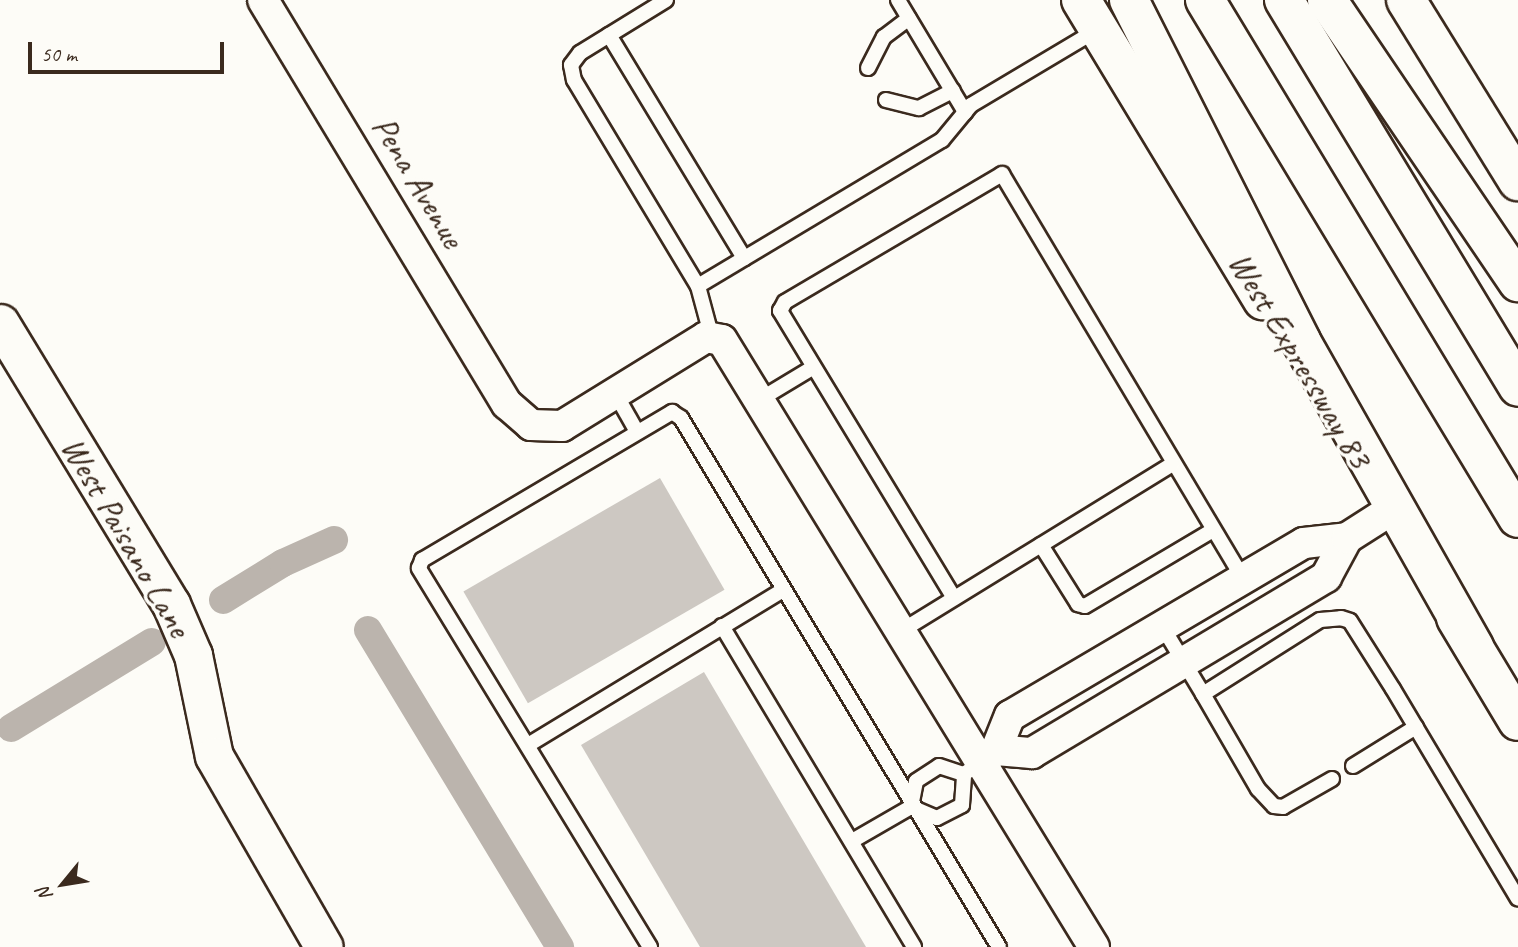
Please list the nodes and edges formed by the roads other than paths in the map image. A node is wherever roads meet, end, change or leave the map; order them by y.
1 (262, 0) edge
2 (666, 0) edge
3 (898, 0) edge
4 (1129, 0) edge
5 (1205, 0) edge
6 (1284, 0) edge
7 (1326, 0) edge
8 (1406, 0) edge
9 (1090, 15) edge
10 (909, 18) junction
11 (609, 35) junction
12 (867, 68) dead end
13 (953, 91) junction
14 (886, 100) dead end
15 (965, 112) junction
16 (1518, 181) edge
17 (744, 258) junction
18 (1518, 282) edge
19 (698, 286) junction
20 (0, 323) edge
21 (712, 338) junction
22 (813, 368) junction
23 (1518, 387) edge
24 (615, 393) junction
25 (759, 400) junction
26 (636, 430) junction
27 (1172, 464) junction
28 (1391, 510) junction
29 (1518, 518) edge
30 (1213, 530) junction
31 (1347, 538) junction
32 (1041, 545) junction
33 (1243, 579) junction
34 (783, 590) junction
35 (954, 598) junction
36 (722, 626) junction
37 (1163, 626) junction
38 (901, 631) junction
39 (1474, 647) junction
40 (1184, 662) junction
41 (1203, 694) junction
42 (1518, 721) edge
43 (1416, 727) junction
44 (528, 745) junction
45 (980, 762) junction
46 (1353, 766) dead end
47 (1332, 779) dead end
48 (911, 807) junction
49 (852, 841) junction
50 (1518, 899) edge
51 (324, 947) edge
52 (650, 947) edge
53 (915, 947) edge
54 (999, 947) edge
55 (1094, 947) edge

1 - 24 street, Pena Avenue
2 - 11 lane
3 - 10 lane
4 - 39 main road
5 - 29 main road
6 - 23 main road
7 - 18 main road
8 - 16 main road
9 - 15 lane
9 - 28 main road, West Expressway 83
10 - 12 lane
10 - 13 lane
11 - 17 lane
11 - 19 lane
13 - 14 lane
13 - 15 lane
15 - 17 lane
17 - 19 lane
19 - 21 lane
20 - 51 street, West Paisano Lane
21 - 24 street, Pena Avenue
21 - 25 street
22 - 25 lane
22 - 27 lane
22 - 35 lane
24 - 26 lane
25 - 38 street
26 - 34 lane
26 - 44 lane
27 - 30 lane
27 - 32 lane
28 - 31 street
28 - 39 main road, West Expressway 83
30 - 32 lane
30 - 33 lane
31 - 33 street
31 - 40 street
32 - 35 lane
33 - 37 street
34 - 36 lane
34 - 48 lane
35 - 38 lane
36 - 44 lane
36 - 49 lane
37 - 40 lane
37 - 45 street
38 - 45 street
39 - 42 main road, West Expressway 83
40 - 41 lane
40 - 45 street
41 - 43 lane
41 - 47 lane
43 - 46 lane
43 - 50 lane
44 - 52 lane
45 - 48 lane
45 - 48 lane
45 - 55 street
48 - 49 lane
48 - 54 lane
49 - 53 lane

